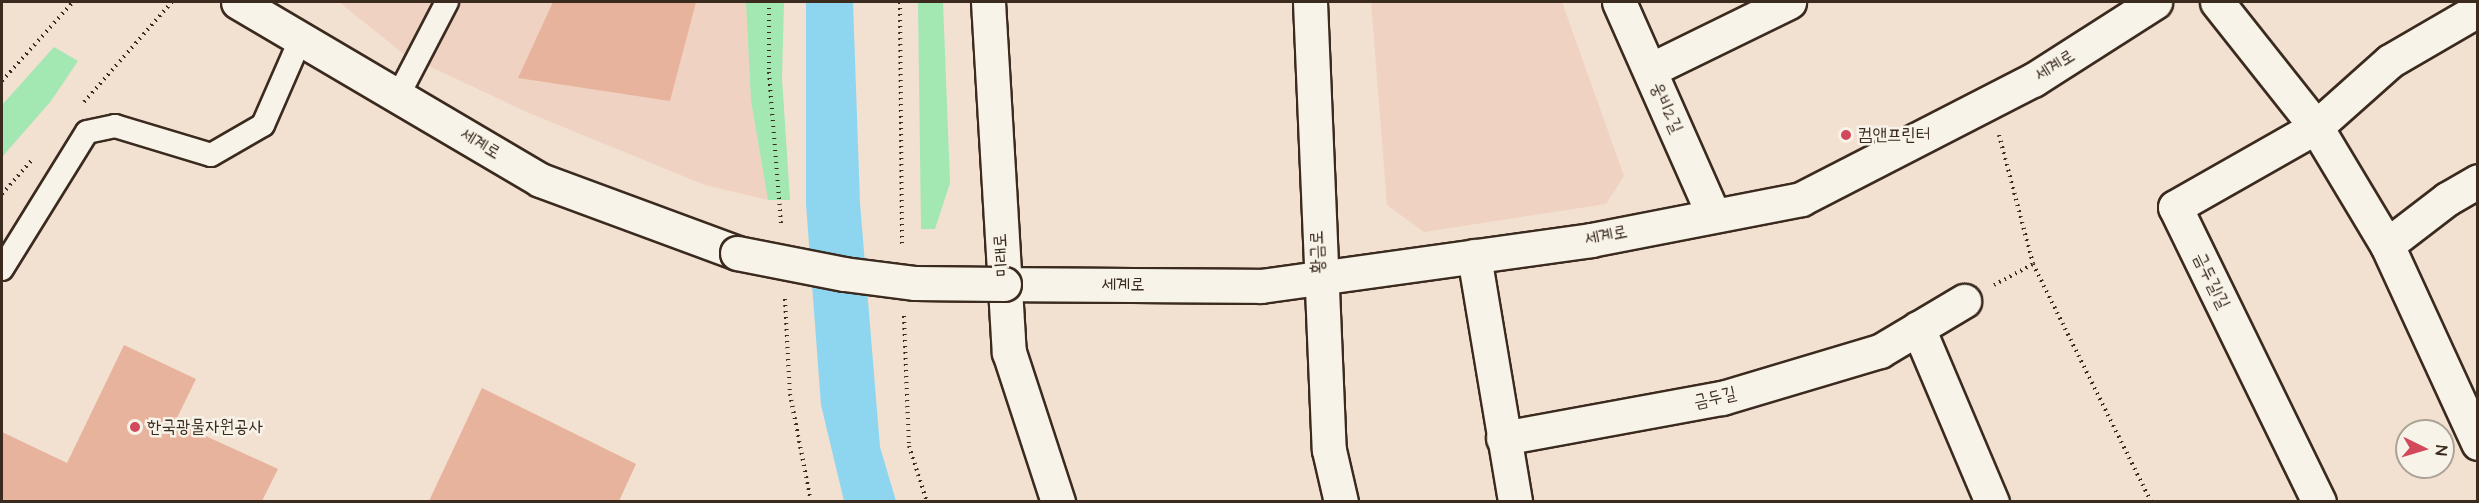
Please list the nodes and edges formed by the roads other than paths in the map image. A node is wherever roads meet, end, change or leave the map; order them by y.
1 (238, 2) edge
2 (447, 2) edge
3 (988, 2) edge
4 (1310, 2) edge
5 (1619, 2) edge
6 (1790, 2) edge
7 (2156, 2) edge
8 (2217, 2) edge
9 (2478, 10) edge
10 (301, 38) junction
11 (1650, 70) junction
12 (398, 96) junction
13 (2316, 128) junction
14 (2478, 181) edge
15 (1713, 214) junction
16 (2387, 245) junction
17 (1474, 256) junction
18 (2, 269) edge
19 (1319, 278) junction
20 (1004, 284) junction
21 (1964, 301) road end
22 (1918, 328) junction
23 (1503, 438) junction
24 (2478, 443) edge
25 (1058, 501) edge
26 (1341, 501) edge
27 (1515, 501) edge
28 (1992, 501) edge
29 (2319, 501) edge

1 - 10 street, 세계로
2 - 12 lane
3 - 20 street, 미래로
4 - 19 street, 황금로
5 - 11 street, 웅비2길
6 - 11 street
7 - 15 street, 세계로
8 - 13 street
9 - 13 street, 금두길1길
10 - 12 street, 세계로
10 - 18 lane
11 - 15 street, 웅비2길
12 - 20 street, 세계로, bridge
13 - 16 street
13 - 29 street, 금두길1길
14 - 16 street
15 - 17 street, 세계로
16 - 24 street
17 - 19 street, 세계로
17 - 23 street
19 - 20 street, 세계로
19 - 26 street, 황금로
20 - 25 street, 미래로
21 - 22 street, 금두길
22 - 23 street, 금두길
22 - 28 street
23 - 27 street

